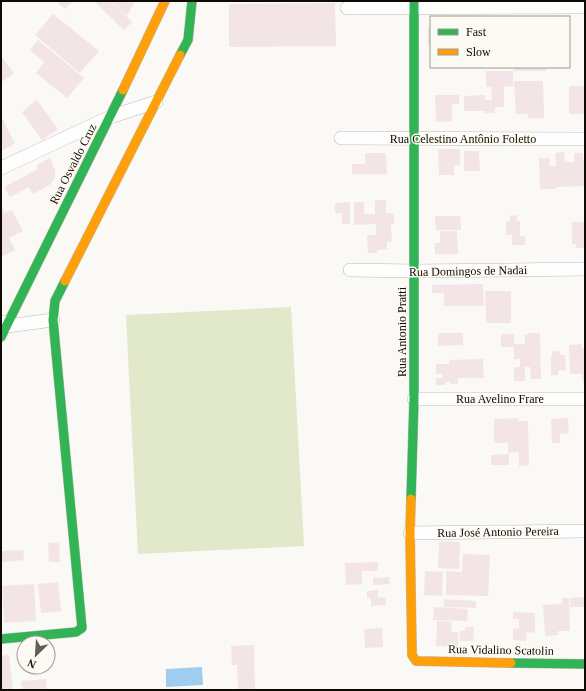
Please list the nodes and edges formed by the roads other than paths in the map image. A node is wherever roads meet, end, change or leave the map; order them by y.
1 (165, 1) edge
2 (192, 1) edge
3 (414, 5) edge
4 (585, 7) edge
5 (347, 8) dead end
6 (156, 102) junction
7 (110, 117) junction
8 (341, 138) dead end
9 (414, 138) junction
10 (585, 139) edge
11 (1, 168) edge
12 (585, 269) edge
13 (350, 270) dead end
14 (414, 271) junction
15 (53, 320) junction
16 (3, 328) edge
17 (414, 399) junction
18 (585, 399) edge
19 (585, 531) edge
20 (410, 533) junction
21 (1, 639) edge
22 (416, 661) joint
23 (585, 664) edge

1 - 7 main road, Rua Osvaldo Cruz
2 - 6 main road
3 - 4 street
3 - 5 street
3 - 9 main road, Rua Antonio Pratti
6 - 7 street
6 - 15 main road
7 - 11 street
7 - 16 main road, Rua Osvaldo Cruz
8 - 9 street, Rua Celestino Antônio Foletto
9 - 10 street, Rua Celestino Antônio Foletto
9 - 14 main road, Rua Antonio Pratti
12 - 14 street, Rua Domingos de Nadai
13 - 14 street, Rua Domingos de Nadai
14 - 17 main road, Rua Antonio Pratti
15 - 16 street
15 - 21 main road
17 - 18 street, Rua Avelino Frare
17 - 20 main road, Rua Antonio Pratti
19 - 20 street, Rua José Antonio Pereira
20 - 22 main road, Rua Antonio Pratti
22 - 23 main road, Rua Vidalino Scatolin

